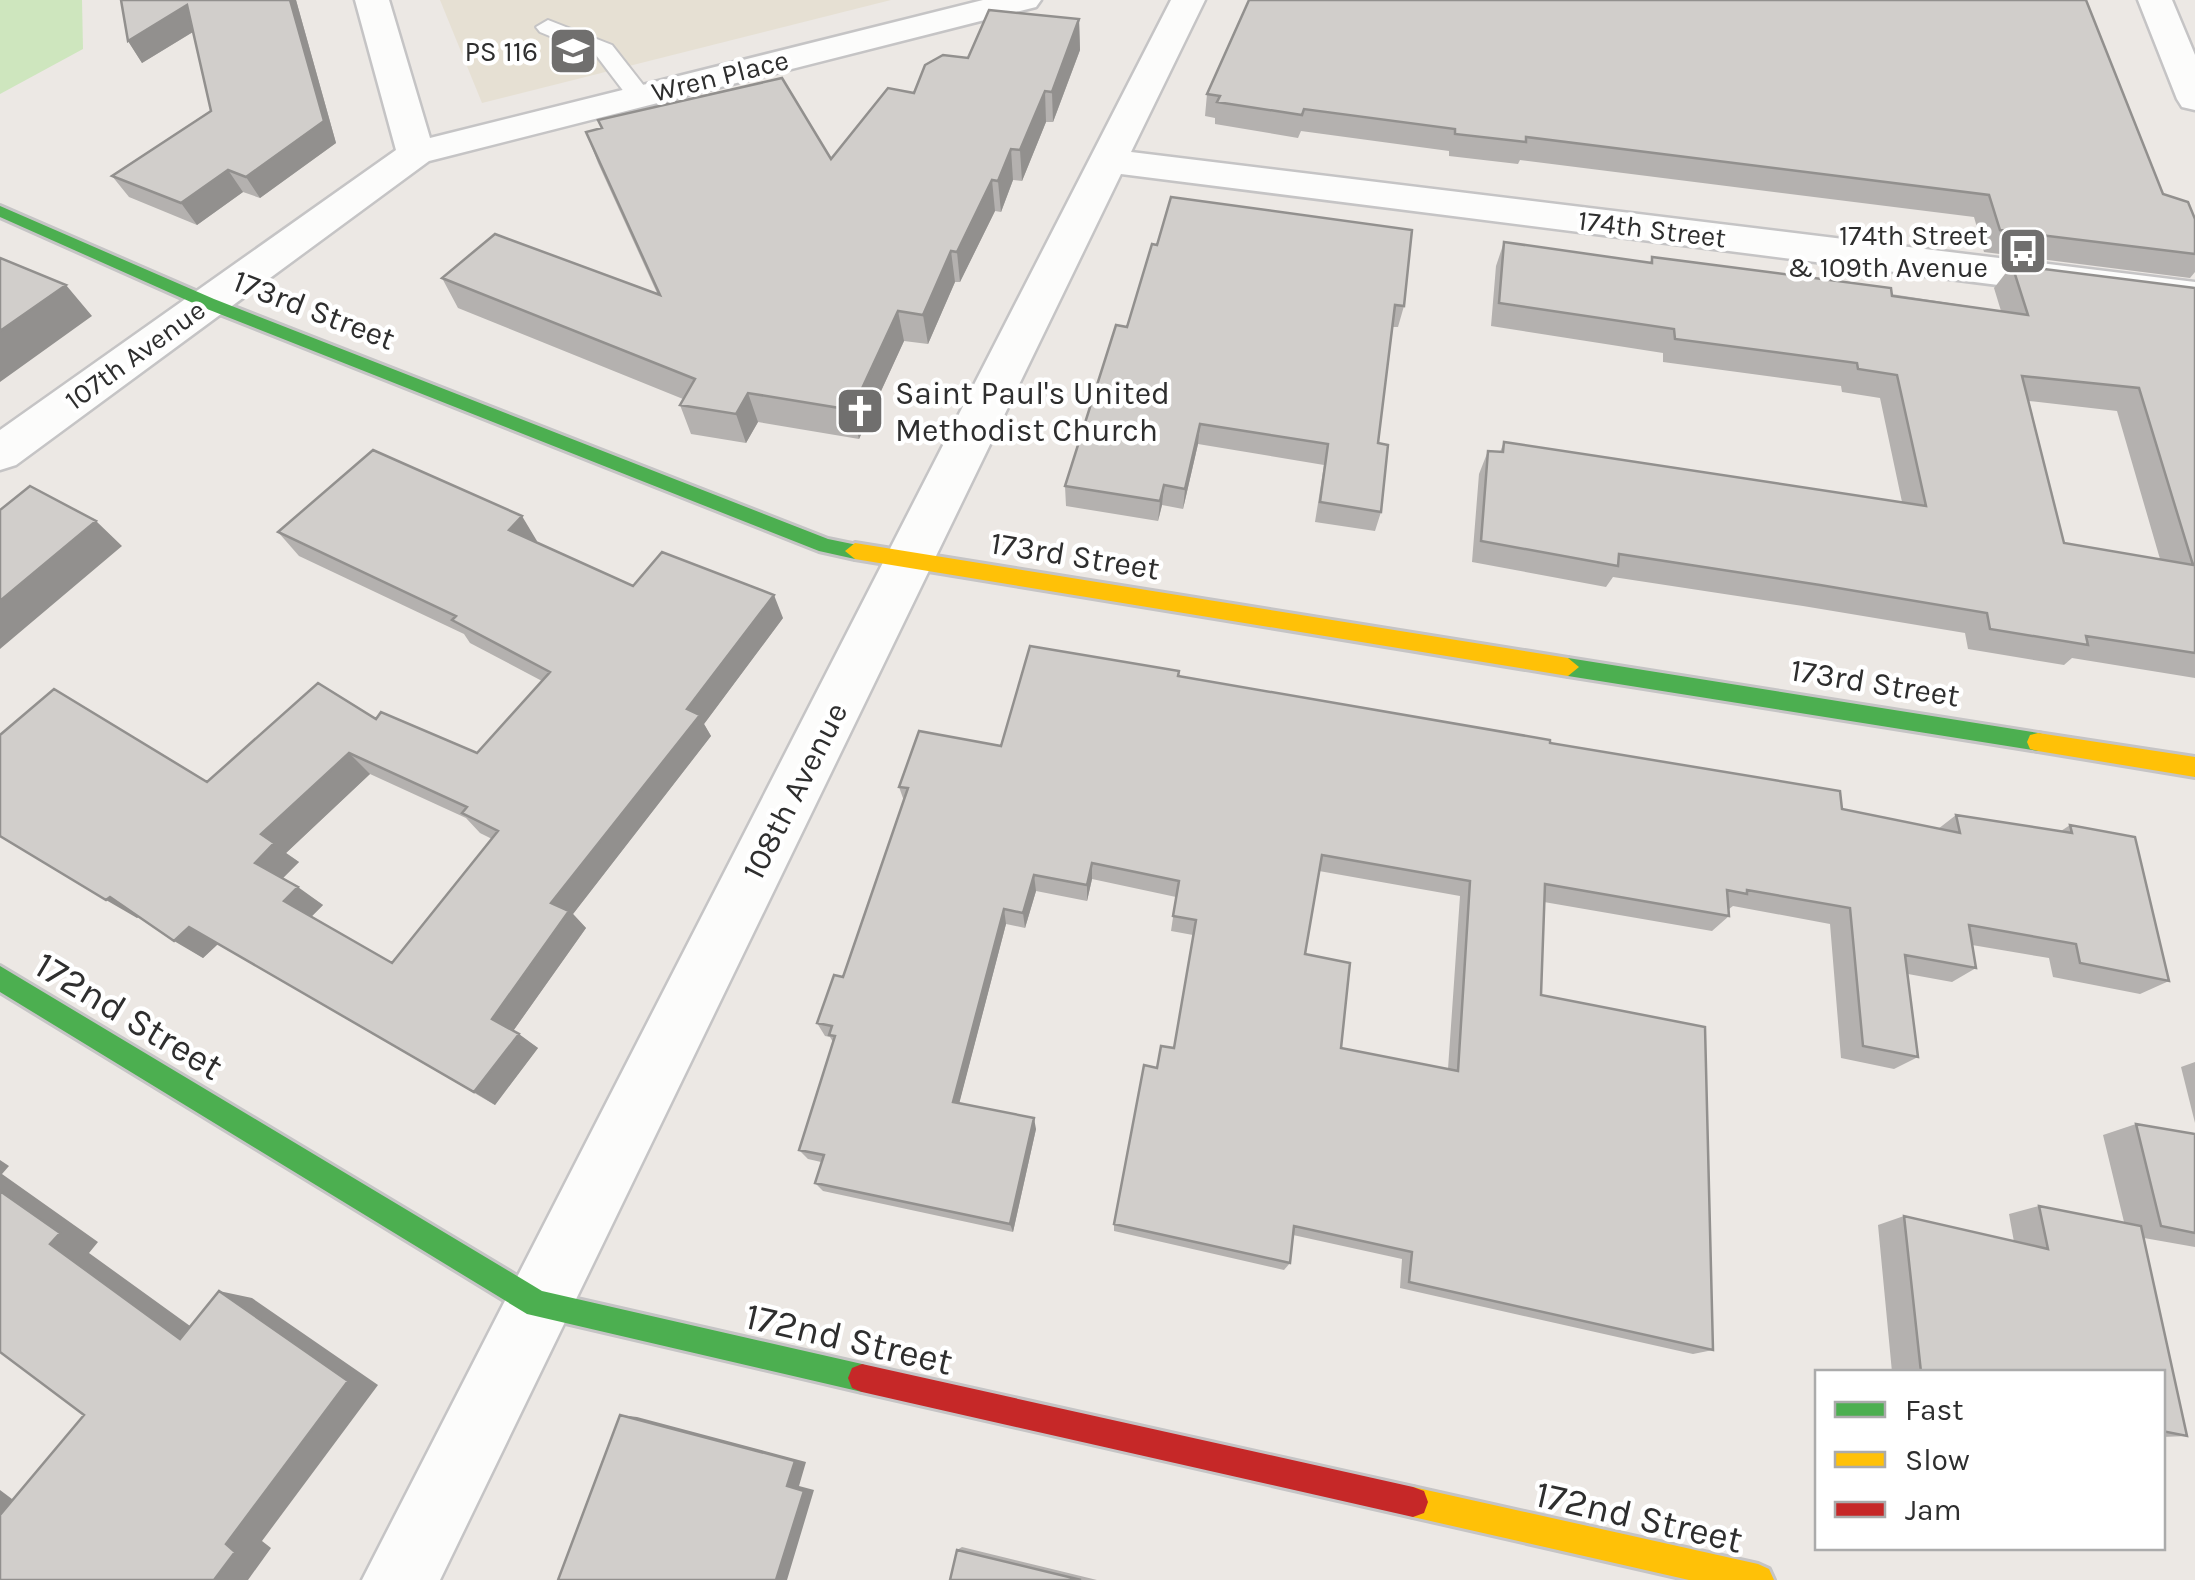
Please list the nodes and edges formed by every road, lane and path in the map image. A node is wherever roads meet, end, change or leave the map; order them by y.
1 (372, 0) edge
2 (1024, 0) edge
3 (1188, 0) edge
4 (2155, 0) edge
5 (548, 27) dead end
6 (640, 96) junction
7 (2195, 99) edge
8 (416, 153) junction
9 (1108, 162) junction
10 (0, 211) edge
11 (2195, 296) edge
12 (208, 303) junction
13 (0, 453) edge
14 (910, 562) junction
15 (2195, 766) edge
16 (0, 978) edge
17 (537, 1304) junction
18 (400, 1580) edge
19 (1758, 1580) edge

1 - 8 street
2 - 6 street, Wren Place
3 - 9 street, 108th Avenue
4 - 7 street
5 - 6 lane
6 - 8 street, Wren Place
8 - 12 street, 107th Avenue
9 - 11 street, 174th Street
9 - 14 street, 108th Avenue
10 - 12 street, 173rd Street
12 - 13 street, 107th Avenue
12 - 14 street, 173rd Street
14 - 15 street, 173rd Street
14 - 17 street, 108th Avenue
16 - 17 street, 172nd Street
17 - 18 street, 108th Avenue
17 - 19 street, 172nd Street

